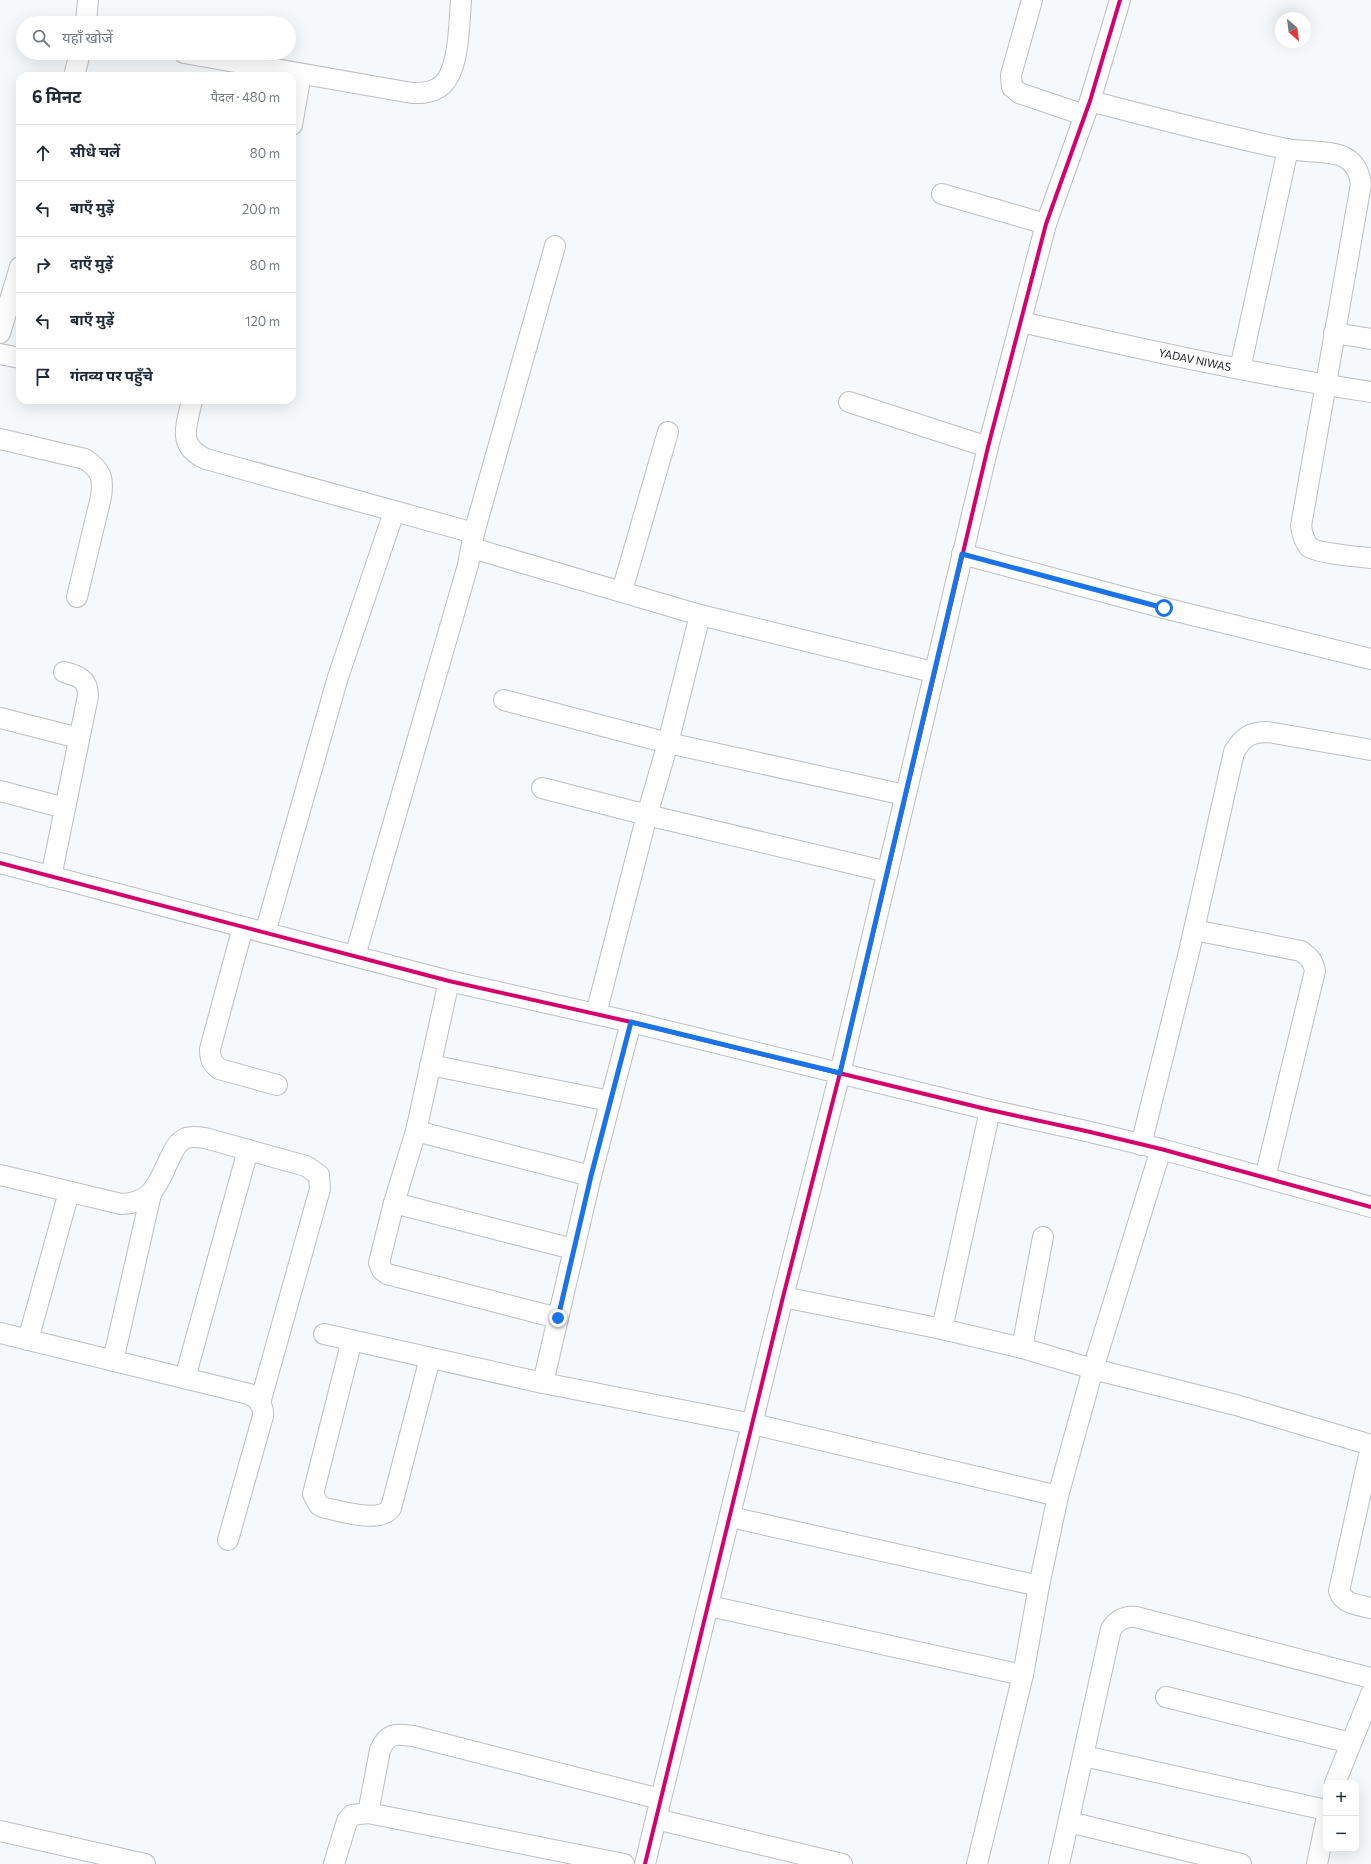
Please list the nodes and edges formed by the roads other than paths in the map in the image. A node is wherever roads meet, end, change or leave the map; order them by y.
1 (88, 0) edge
2 (461, 0) edge
3 (1032, 0) edge
4 (1120, 0) edge
5 (87, 16) edge
6 (78, 60) edge
7 (223, 60) edge
8 (75, 72) edge
9 (290, 72) edge
10 (296, 73) edge
11 (301, 74) junction
12 (296, 102) edge
13 (1087, 108) junction
14 (1288, 149) junction
15 (942, 194) dead end
16 (1046, 224) junction
17 (555, 246) dead end
18 (16, 280) edge
19 (1021, 322) junction
20 (0, 333) edge
21 (1334, 333) junction
22 (1371, 339) edge
23 (0, 354) edge
24 (16, 357) edge
25 (1240, 369) junction
26 (1325, 385) junction
27 (1371, 392) edge
28 (848, 402) dead end
29 (191, 404) edge
30 (668, 432) dead end
31 (0, 439) edge
32 (988, 447) junction
33 (394, 512) junction
34 (473, 541) junction
35 (962, 554) junction
36 (1371, 558) edge
37 (622, 591) junction
38 (77, 597) dead end
39 (700, 614) junction
40 (1371, 659) edge
41 (64, 672) dead end
42 (933, 672) junction
43 (504, 700) dead end
44 (0, 718) edge
45 (79, 738) junction
46 (668, 743) junction
47 (1371, 750) edge
48 (542, 788) dead end
49 (0, 791) edge
50 (905, 795) junction
51 (65, 808) junction
52 (647, 816) junction
53 (0, 863) edge
54 (888, 872) junction
55 (51, 877) junction
56 (243, 927) junction
57 (1194, 930) junction
58 (265, 932) junction
59 (355, 956) junction
60 (449, 981) junction
61 (596, 1014) junction
62 (631, 1022) junction
63 (430, 1065) junction
64 (840, 1073) junction
65 (277, 1085) dead end
66 (610, 1101) junction
67 (990, 1110) junction
68 (416, 1131) junction
69 (1141, 1145) junction
70 (1161, 1149) junction
71 (248, 1150) junction
72 (0, 1175) edge
73 (591, 1176) junction
74 (1265, 1178) junction
75 (69, 1192) junction
76 (151, 1194) junction
77 (394, 1203) junction
78 (1371, 1207) edge
79 (1043, 1236) dead end
80 (573, 1249) junction
81 (783, 1296) junction
82 (558, 1318) junction
83 (942, 1329) junction
84 (0, 1333) edge
85 (324, 1334) dead end
86 (28, 1340) junction
87 (352, 1340) junction
88 (1022, 1348) junction
89 (430, 1358) junction
90 (113, 1361) junction
91 (1094, 1369) junction
92 (185, 1378) junction
93 (543, 1382) junction
94 (260, 1403) junction
95 (753, 1424) junction
96 (1371, 1445) edge
97 (1058, 1496) junction
98 (730, 1517) junction
99 (228, 1540) dead end
100 (1039, 1586) junction
101 (709, 1606) junction
102 (1371, 1608) edge
103 (1023, 1675) junction
104 (1371, 1678) edge
105 (1371, 1694) edge
106 (1166, 1696) dead end
107 (1351, 1743) junction
108 (1084, 1756) junction
109 (1336, 1780) edge
110 (660, 1799) junction
111 (1323, 1809) edge
112 (368, 1813) junction
113 (656, 1819) junction
114 (1069, 1822) junction
115 (0, 1831) edge
116 (1323, 1835) edge
117 (145, 1864) edge
118 (334, 1864) edge
119 (624, 1864) edge
120 (645, 1864) edge
121 (842, 1864) edge
122 (977, 1864) edge
123 (1059, 1864) edge
124 (1241, 1864) edge
125 (1317, 1864) edge

1 - 5 street
2 - 11 street
3 - 13 street
4 - 13 street
6 - 8 street
7 - 9 street
10 - 11 street
11 - 12 street
13 - 14 street
13 - 16 street
14 - 21 street
14 - 25 street
15 - 16 street
16 - 19 street
17 - 34 street
18 - 20 street
19 - 25 street, YADAV NIWAS
19 - 32 street
21 - 22 street
21 - 26 street
23 - 24 street
25 - 26 street, YADAV NIWAS
26 - 27 street, YADAV NIWAS
26 - 36 street
28 - 32 street
29 - 33 street
30 - 37 street
31 - 38 street
32 - 35 street
33 - 34 street
33 - 58 street
34 - 37 street
34 - 59 street
35 - 40 street
35 - 42 street
37 - 39 street
39 - 42 street
39 - 46 street
41 - 45 street
42 - 50 street
43 - 46 street
44 - 45 street
45 - 51 street
46 - 50 street
46 - 52 street
47 - 57 street
48 - 52 street
49 - 51 street
50 - 54 street
51 - 55 street
52 - 54 street
52 - 61 street
53 - 55 street
54 - 64 street
55 - 56 street
56 - 58 street
56 - 65 street
57 - 69 street
57 - 74 street
58 - 59 street
59 - 60 street
60 - 61 street
60 - 63 street
61 - 62 street
62 - 64 street
62 - 66 street
63 - 66 street
63 - 68 street
64 - 67 street
64 - 81 street
66 - 73 street
67 - 69 street
67 - 83 street
68 - 73 street
68 - 77 street
69 - 70 street
70 - 74 street
70 - 91 street
71 - 76 street
71 - 92 street
71 - 94 street
72 - 75 street
73 - 80 street
74 - 78 street
75 - 76 street
75 - 86 street
76 - 90 street
77 - 80 street
77 - 82 street
79 - 88 street
80 - 82 street
81 - 83 street
81 - 95 street
82 - 93 street
83 - 88 street
84 - 86 street
85 - 87 street
86 - 90 street
87 - 89 street
87 - 89 street
88 - 91 street
89 - 93 street
90 - 92 street
91 - 96 street
91 - 97 street
92 - 94 street
93 - 95 street
94 - 99 street
95 - 97 street
95 - 98 street
96 - 102 street
97 - 100 street
98 - 100 street
98 - 101 street
100 - 103 street
101 - 103 street
101 - 110 street
103 - 122 street
104 - 108 street
105 - 107 street
106 - 107 street
107 - 109 street
108 - 111 street
108 - 114 street
110 - 112 street
110 - 113 street
112 - 118 street
112 - 119 street
113 - 120 street
113 - 121 street
114 - 123 street
114 - 124 street
115 - 117 street
116 - 125 street

